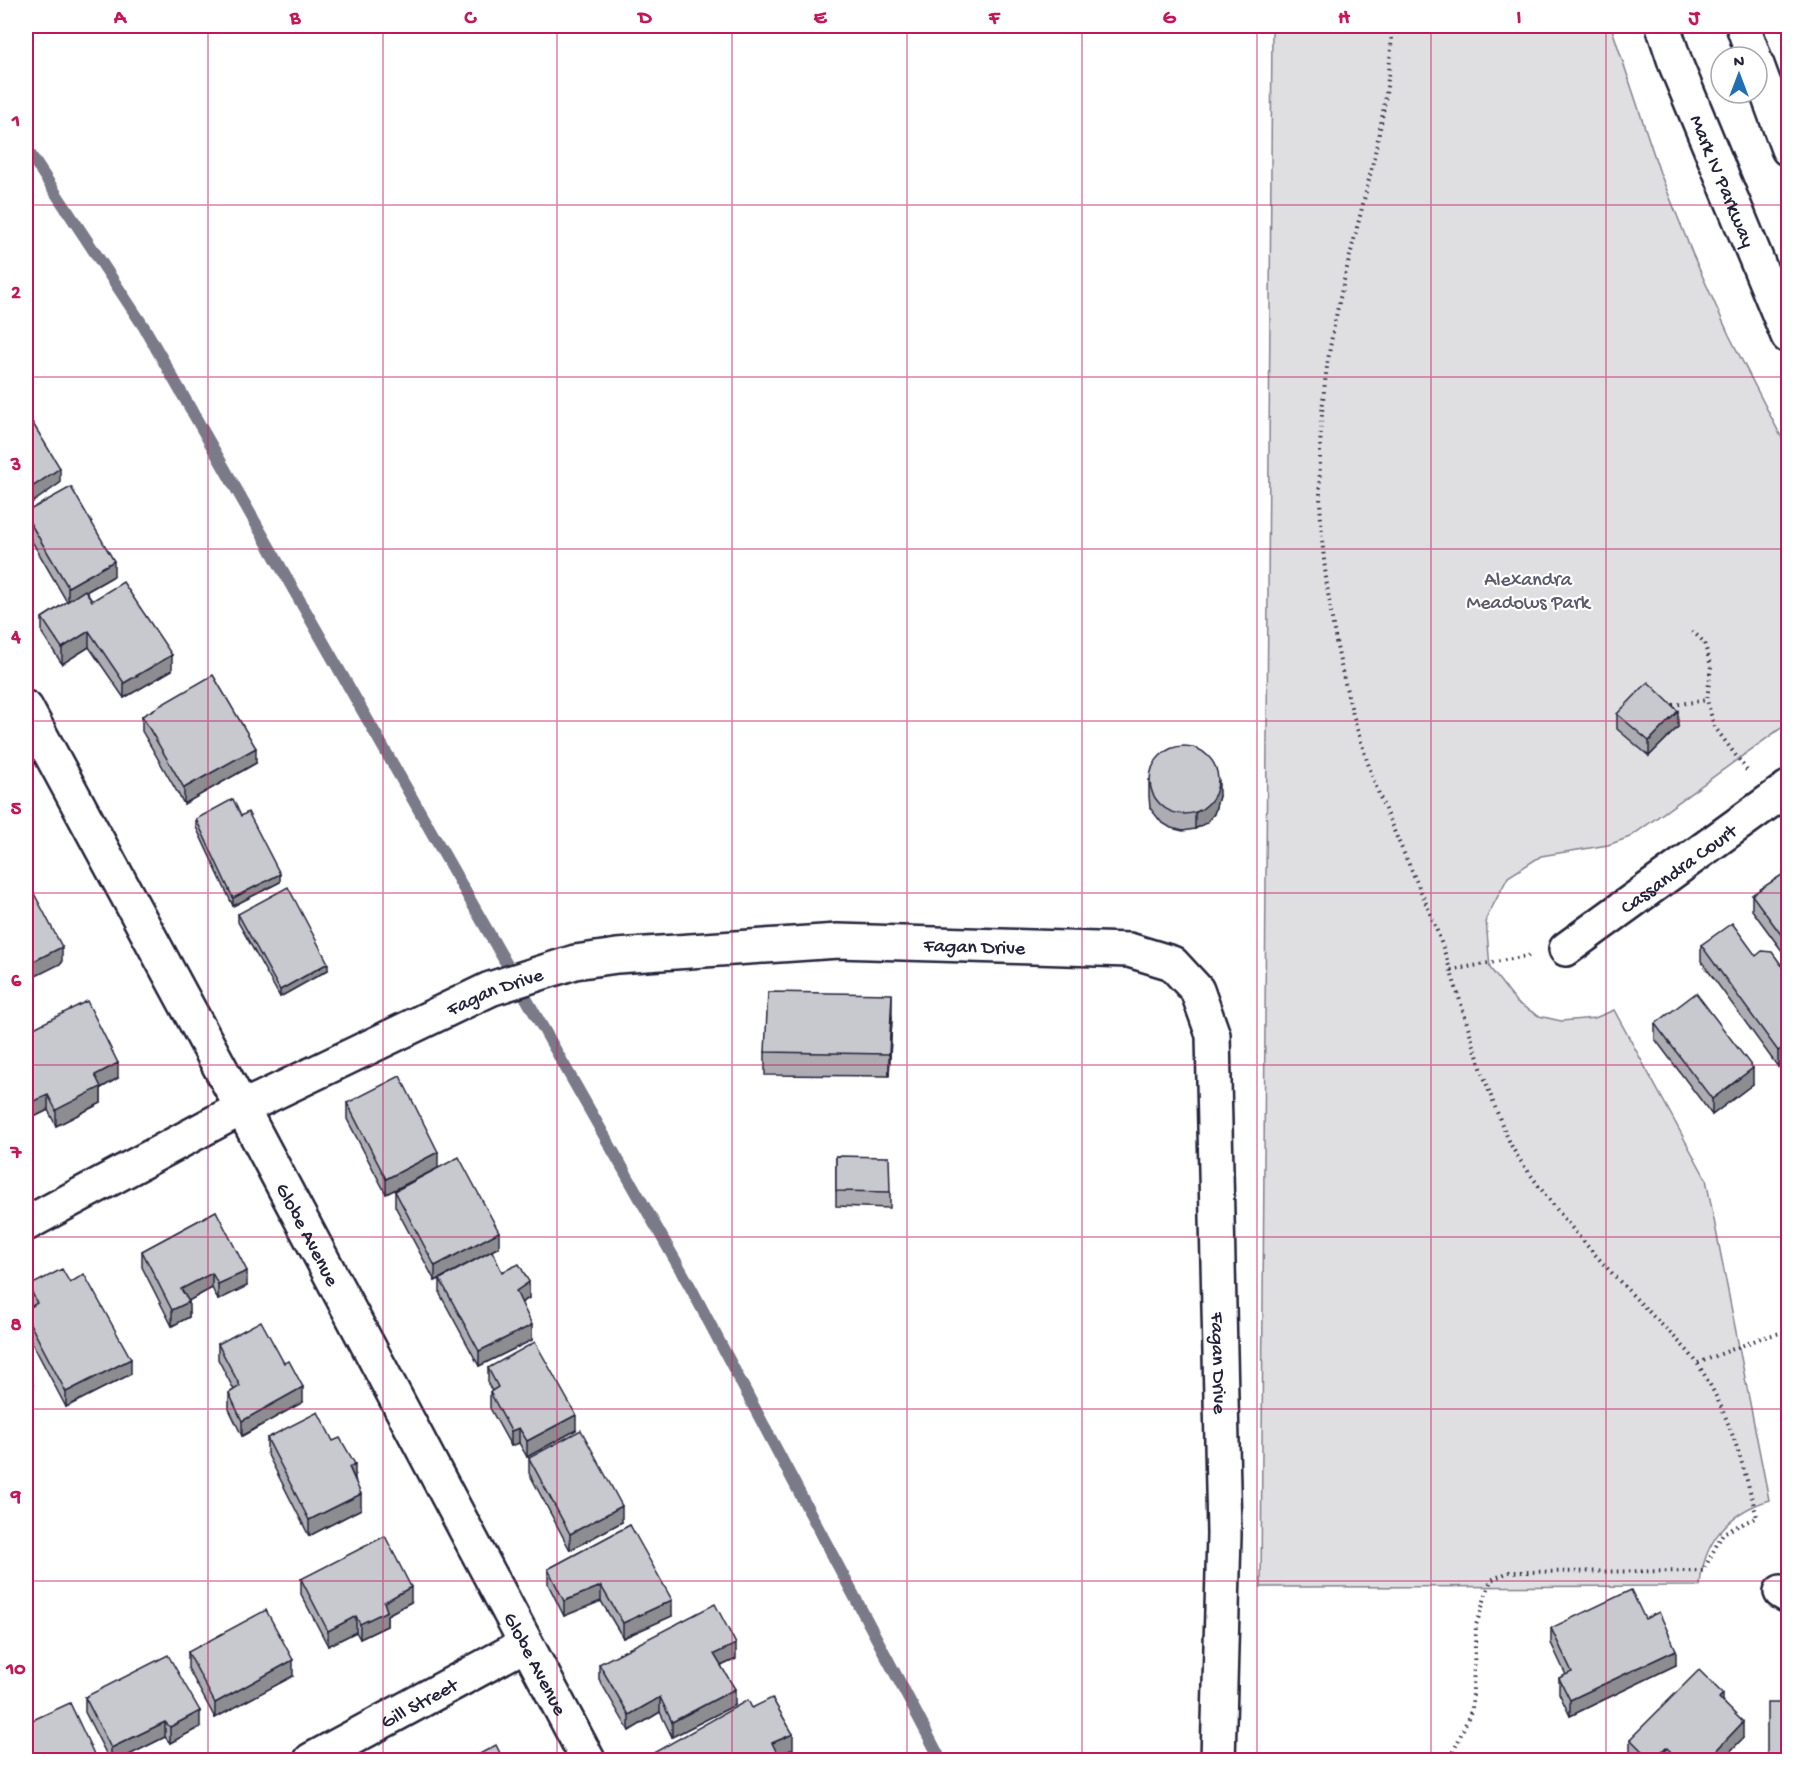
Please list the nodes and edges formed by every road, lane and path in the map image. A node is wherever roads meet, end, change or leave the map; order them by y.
1 (1392, 26) edge
2 (1663, 26) edge
3 (1743, 26) edge
4 (1750, 45) edge
5 (1769, 98) edge
6 (1788, 149) edge
7 (1788, 336) edge
8 (1692, 631) dead end
9 (1707, 700) junction
10 (26, 708) edge
11 (1663, 712) edge
12 (1748, 772) dead end
13 (1788, 788) edge
14 (1566, 949) joint
15 (1451, 970) junction
16 (242, 1108) junction
17 (26, 1224) edge
18 (1788, 1331) edge
19 (1698, 1364) junction
20 (526, 1644) junction
21 (311, 1761) edge
22 (588, 1761) edge
23 (1218, 1761) edge
24 (1450, 1761) edge

1 - 15 path
2 - 7 street, Mark IV Parkway
3 - 4 street
5 - 6 street
8 - 9 path
9 - 11 path
9 - 12 path
10 - 16 street, Globe Avenue
13 - 14 street, Cassandra Court
14 - 15 path
15 - 19 path
16 - 17 street, Fagan Drive
16 - 20 street, Globe Avenue
16 - 23 street, Fagan Drive
18 - 19 path
19 - 24 path
20 - 21 street, Gill Street
20 - 22 street, Globe Avenue

